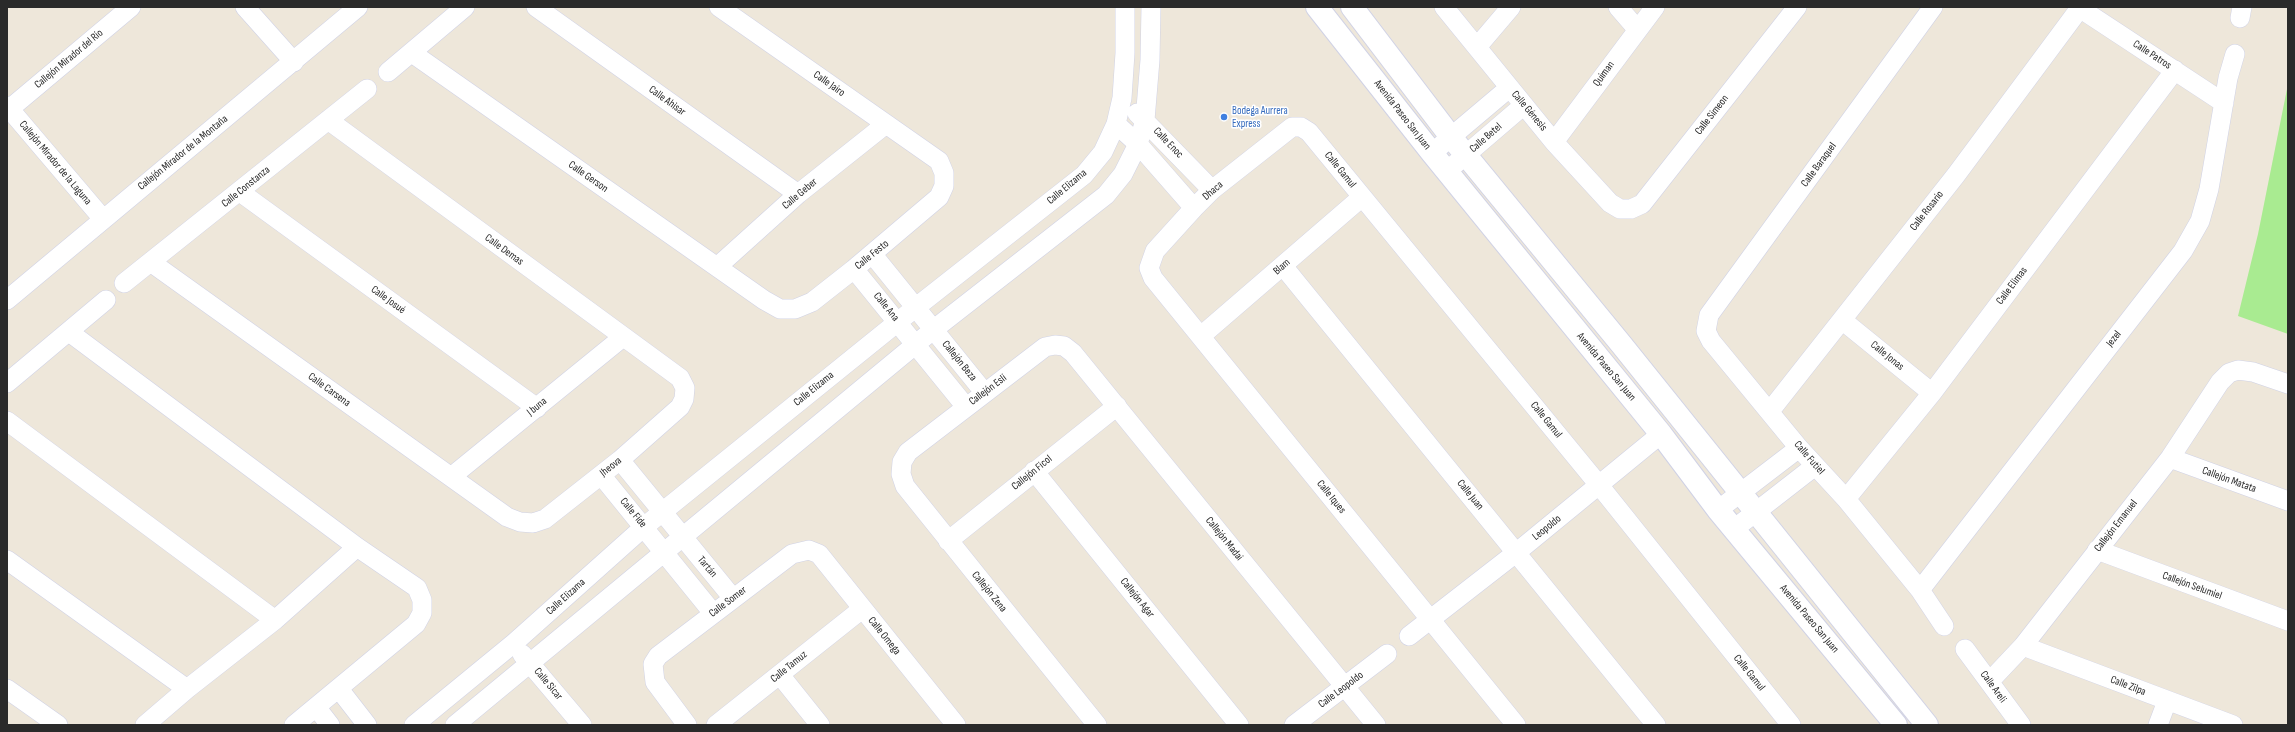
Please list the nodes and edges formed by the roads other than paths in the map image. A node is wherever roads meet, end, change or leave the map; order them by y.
1 (131, 7) edge
2 (245, 7) edge
3 (358, 7) edge
4 (465, 7) edge
5 (536, 7) edge
6 (719, 7) edge
7 (1124, 7) edge
8 (1151, 7) edge
9 (1317, 7) edge
10 (1352, 7) edge
11 (1444, 7) edge
12 (1511, 7) edge
13 (1618, 7) edge
14 (1655, 7) edge
15 (1797, 7) edge
16 (1933, 7) edge
17 (2079, 8) edge
18 (1637, 29) junction
19 (1478, 47) junction
20 (412, 53) junction
21 (2235, 54) dead end
22 (294, 62) junction
23 (2175, 70) junction
24 (388, 72) dead end
25 (1509, 88) junction
26 (367, 89) dead end
27 (1122, 98) junction
28 (2224, 103) junction
29 (1524, 105) junction
30 (8, 109) edge
31 (328, 120) junction
32 (1145, 120) junction
33 (886, 124) junction
34 (1116, 124) junction
35 (1292, 127) joint
36 (1451, 137) junction
37 (1554, 142) junction
38 (1138, 144) junction
39 (1432, 153) junction
40 (1466, 155) junction
41 (939, 161) joint
42 (1446, 171) junction
43 (1212, 190) junction
44 (240, 192) junction
45 (798, 194) junction
46 (1362, 198) junction
47 (1194, 208) junction
48 (1620, 209) joint
49 (103, 219) junction
50 (873, 255) junction
51 (152, 263) junction
52 (1283, 266) junction
53 (717, 267) junction
54 (1149, 268) joint
55 (854, 269) junction
56 (124, 283) dead end
57 (7, 300) edge
58 (106, 300) dead end
59 (764, 300) joint
60 (915, 308) junction
61 (1842, 320) junction
62 (898, 322) junction
63 (1706, 323) joint
64 (933, 330) junction
65 (69, 332) junction
66 (623, 336) junction
67 (1201, 336) junction
68 (916, 345) junction
69 (1073, 353) joint
70 (680, 378) joint
71 (7, 383) edge
72 (2288, 384) edge
73 (984, 392) junction
74 (1932, 392) junction
75 (1117, 406) junction
76 (966, 407) junction
77 (536, 408) junction
78 (1770, 411) junction
79 (7, 421) edge
80 (1661, 434) junction
81 (1799, 448) junction
82 (908, 452) joint
83 (2170, 458) junction
84 (620, 460) junction
85 (1815, 466) junction
86 (1034, 471) junction
87 (601, 475) junction
88 (451, 477) junction
89 (1599, 485) junction
90 (1740, 494) junction
91 (1846, 500) junction
92 (2288, 501) edge
93 (1718, 510) junction
94 (662, 512) junction
95 (1757, 513) junction
96 (508, 517) joint
97 (645, 526) junction
98 (1734, 529) junction
99 (682, 537) junction
100 (948, 541) junction
101 (357, 547) junction
102 (809, 550) joint
103 (2097, 550) junction
104 (665, 552) junction
105 (1517, 552) junction
106 (7, 560) edge
107 (1920, 590) junction
108 (732, 597) junction
109 (862, 609) junction
110 (713, 613) junction
111 (1431, 619) junction
112 (275, 620) junction
113 (2288, 621) edge
114 (1944, 626) dead end
115 (1409, 636) dead end
116 (514, 643) junction
117 (2023, 646) junction
118 (1965, 649) dead end
119 (1387, 654) dead end
120 (530, 663) junction
121 (780, 675) junction
122 (1990, 681) junction
123 (1344, 687) junction
124 (187, 688) junction
125 (7, 689) edge
126 (338, 689) junction
127 (2167, 701) junction
128 (316, 707) junction
129 (1787, 724) edge
130 (58, 725) edge
131 (145, 725) edge
132 (294, 725) edge
133 (330, 725) edge
134 (367, 725) edge
135 (414, 725) edge
136 (455, 725) edge
137 (582, 725) edge
138 (687, 725) edge
139 (716, 725) edge
140 (820, 725) edge
141 (956, 725) edge
142 (1098, 725) edge
143 (1239, 725) edge
144 (1294, 725) edge
145 (1376, 725) edge
146 (1516, 725) edge
147 (1656, 725) edge
148 (1896, 725) edge
149 (1927, 725) edge
150 (2021, 725) edge
151 (2158, 725) edge
152 (2233, 725) edge

1 - 30 street, Callejón Mirador del Río
2 - 22 street
3 - 22 street, Callejón Mirador de la Montaña
4 - 20 street
5 - 45 street, Calle Ahisar
6 - 33 street, Calle Jairo
7 - 27 street, Calle Elizama
8 - 32 street
9 - 39 street, Avenida Paseo San Juan
10 - 36 street
11 - 19 street, Calle Génesis
12 - 19 street
13 - 18 street
14 - 18 street, Quiman
15 - 48 street, Calle Simeon
16 - 63 street, Calle Baraquel
17 - 23 street, Calle Patros
17 - 61 street, Calle Rosario
18 - 37 street, Quiman
19 - 25 street, Calle Génesis
20 - 24 street
20 - 53 street, Calle Gerson
21 - 28 street, Jezel
22 - 49 street, Callejón Mirador de la Montaña
23 - 28 street, Calle Patros
23 - 74 street, Calle Elimas
25 - 29 street, Calle Génesis
25 - 36 street
26 - 31 street, Calle Constanza
27 - 32 street, Calle Enoc
27 - 34 street, Calle Elizama
28 - 107 street, Jezel
29 - 37 street, Calle Génesis
29 - 40 street, Calle Betel
30 - 49 street, Callejón Mirador de la Laguna
31 - 44 street, Calle Constanza
31 - 66 street, Calle Demas
32 - 38 street
32 - 43 street, Calle Enoc
33 - 41 street, Calle Jairo
33 - 45 street, Calle Geber
34 - 38 street, Calle Enoc
34 - 60 street, Calle Elizama
35 - 43 street, Dhaca
35 - 46 street, Calle Gamul
36 - 39 street
36 - 40 street
37 - 48 street, Calle Génesis
38 - 47 street, Calle Enoc
38 - 64 street
39 - 42 street, Avenida Paseo San Juan
40 - 42 street, Calle Betel
40 - 90 street
41 - 50 street, Calle Festo
42 - 80 street, Avenida Paseo San Juan
43 - 47 street, Dhaca
44 - 51 street, Calle Constanza
44 - 77 street, Calle Josué
45 - 53 street, Calle Geber
46 - 52 street, Blam
46 - 89 street, Calle Gamul
47 - 54 street, Dhaca
49 - 57 street, Callejón Mirador de la Montaña
50 - 55 street, Calle Festo
50 - 60 street, Calle Ana
51 - 56 street, Calle Constanza
51 - 88 street, Calle Carsena
52 - 67 street, Blam
52 - 105 street, Calle Juan
53 - 59 street, Calle Gerson
54 - 67 street, Calle Iques
55 - 59 street, Calle Festo
55 - 62 street, Calle Ana
58 - 65 street
60 - 62 street, Calle Elizama
60 - 64 street, Calle Ana
61 - 74 street, Calle Jonas
61 - 78 street, Calle Rosario
62 - 68 street, Calle Ana
62 - 94 street, Calle Elizama
63 - 78 street, Calle Futiel
64 - 68 street
64 - 73 street, Callejón Beza
65 - 71 street
65 - 101 street
66 - 70 street, Calle Demas
66 - 77 street, J buna
67 - 111 street, Calle Iques
68 - 76 street
68 - 99 street
69 - 73 street, Callejón Esli
69 - 75 street, Callejón Madai
70 - 84 street, Jheova
72 - 83 street, Callejón Emanuel
73 - 76 street, Callejón Esli
74 - 91 street, Calle Elimas
75 - 86 street, Callejón Ficol
75 - 123 street, Callejón Madai
76 - 82 street, Callejón Esli
77 - 88 street, J buna
78 - 81 street, Calle Futiel
79 - 112 street
80 - 89 street, Leopoldo
80 - 93 street, Avenida Paseo San Juan
81 - 85 street, Calle Futiel
81 - 90 street
82 - 100 street, Callejón Zena
83 - 92 street, Callejón Matata
83 - 103 street, Callejón Emanuel
84 - 87 street, Jheova
84 - 94 street, Calle Fide
85 - 91 street, Calle Futiel
85 - 95 street
86 - 100 street, Callejón Ficol
86 - 143 street, Callejón Agar
87 - 96 street, Jheova
87 - 97 street, Calle Fide
88 - 96 street, Calle Carsena
89 - 105 street, Leopoldo
89 - 129 street, Calle Gamul
90 - 93 street
90 - 95 street
91 - 107 street, Calle Futiel
93 - 98 street, Avenida Paseo San Juan
94 - 97 street, Calle Elizama
94 - 99 street, Calle Fide
95 - 98 street
95 - 149 street
97 - 104 street, Calle Fide
97 - 116 street, Calle Elizama
98 - 148 street, Avenida Paseo San Juan
99 - 104 street
99 - 108 street, Tartán
100 - 142 street, Callejón Zena
101 - 112 street
101 - 126 street
102 - 108 street, Calle Somer
102 - 109 street, Calle Omega
103 - 113 street, Callejón Selumiel
103 - 117 street, Callejón Emanuel
104 - 110 street, Tartán
104 - 120 street
105 - 111 street, Leopoldo
105 - 147 street, Calle Juan
106 - 124 street
107 - 114 street
108 - 110 street, Calle Somer
109 - 121 street, Calle Tamuz
109 - 141 street, Calle Omega
110 - 138 street, Calle Somer
111 - 115 street
111 - 146 street, Calle Iques
112 - 124 street
116 - 120 street, Calle Sicar
116 - 135 street, Calle Elizama
117 - 122 street, Callejón Emanuel
117 - 127 street, Calle Zilpa
118 - 122 street, Calle Areli
119 - 123 street, Calle Leopoldo
120 - 136 street
120 - 137 street, Calle Sicar
121 - 139 street, Calle Tamuz
121 - 140 street
122 - 150 street, Calle Areli
123 - 144 street, Calle Leopoldo
123 - 145 street, Callejón Madai
124 - 131 street
125 - 130 street
126 - 128 street
126 - 134 street
127 - 151 street
127 - 152 street, Calle Zilpa
128 - 132 street
128 - 133 street

